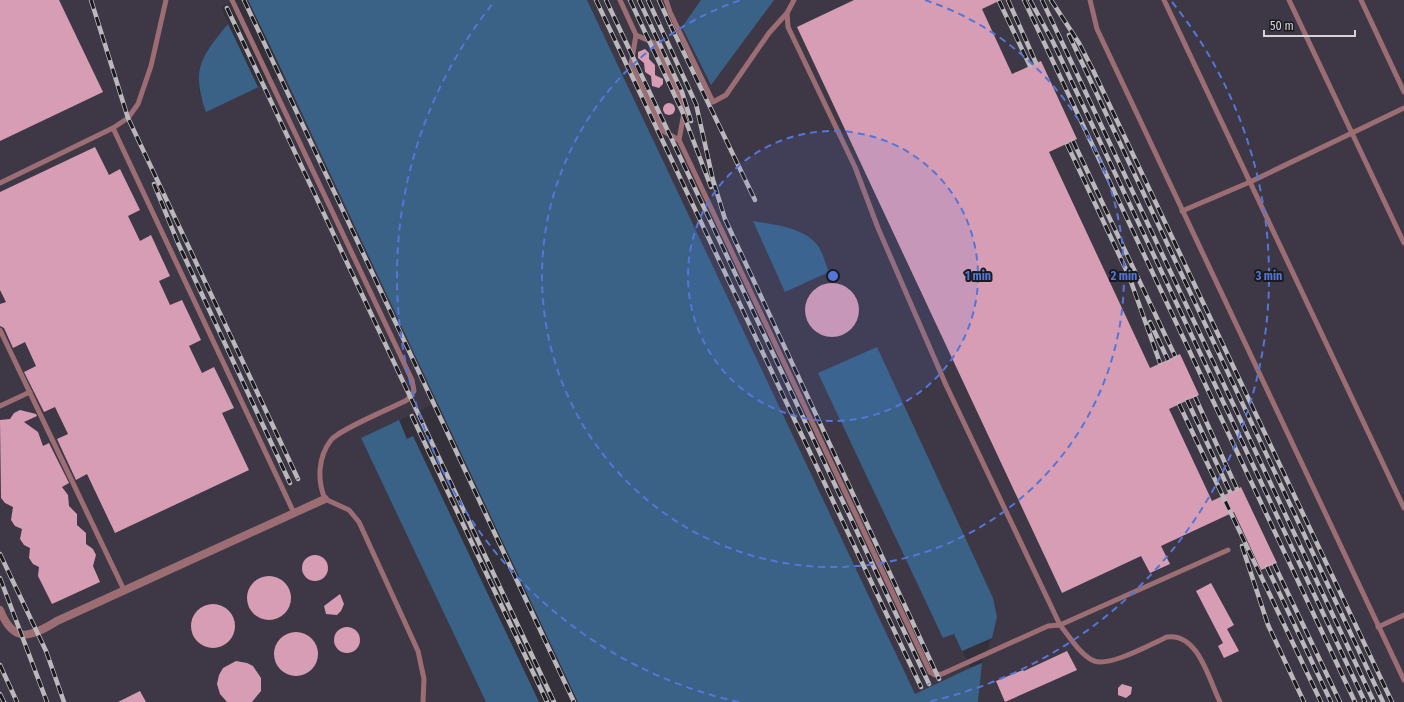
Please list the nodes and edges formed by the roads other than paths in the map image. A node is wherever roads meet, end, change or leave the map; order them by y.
1 (166, 0) edge
2 (232, 0) edge
3 (620, 0) edge
4 (666, 0) edge
5 (794, 0) edge
6 (1090, 0) edge
7 (1164, 0) edge
8 (1289, 0) edge
9 (1361, 0) edge
10 (787, 13) junction
11 (636, 35) junction
12 (1404, 92) edge
13 (1404, 108) edge
14 (113, 128) junction
15 (1351, 133) junction
16 (679, 140) junction
17 (1250, 182) junction
18 (0, 183) edge
19 (1182, 211) junction
20 (1404, 243) edge
21 (0, 330) edge
22 (30, 392) junction
23 (0, 406) edge
24 (325, 499) junction
25 (1404, 508) edge
26 (294, 514) junction
27 (1228, 550) dead end
28 (124, 590) junction
29 (0, 610) edge
30 (1404, 615) edge
31 (1060, 625) junction
32 (1378, 627) junction
33 (1404, 680) edge
34 (423, 702) edge
35 (1220, 702) edge

1 - 14 lane
2 - 24 lane
3 - 11 lane
4 - 10 lane
5 - 10 lane
6 - 19 lane
7 - 17 lane
8 - 15 lane
9 - 12 lane
10 - 31 lane
11 - 16 lane
11 - 16 lane
13 - 15 lane
14 - 18 lane
14 - 26 lane
15 - 17 lane
15 - 20 lane
16 - 31 lane
17 - 19 lane
17 - 25 lane
19 - 32 lane
21 - 22 lane
22 - 23 lane
22 - 28 lane
24 - 26 street
24 - 34 lane
26 - 28 street
27 - 31 lane
28 - 29 street
30 - 32 lane
31 - 35 lane
32 - 33 lane

